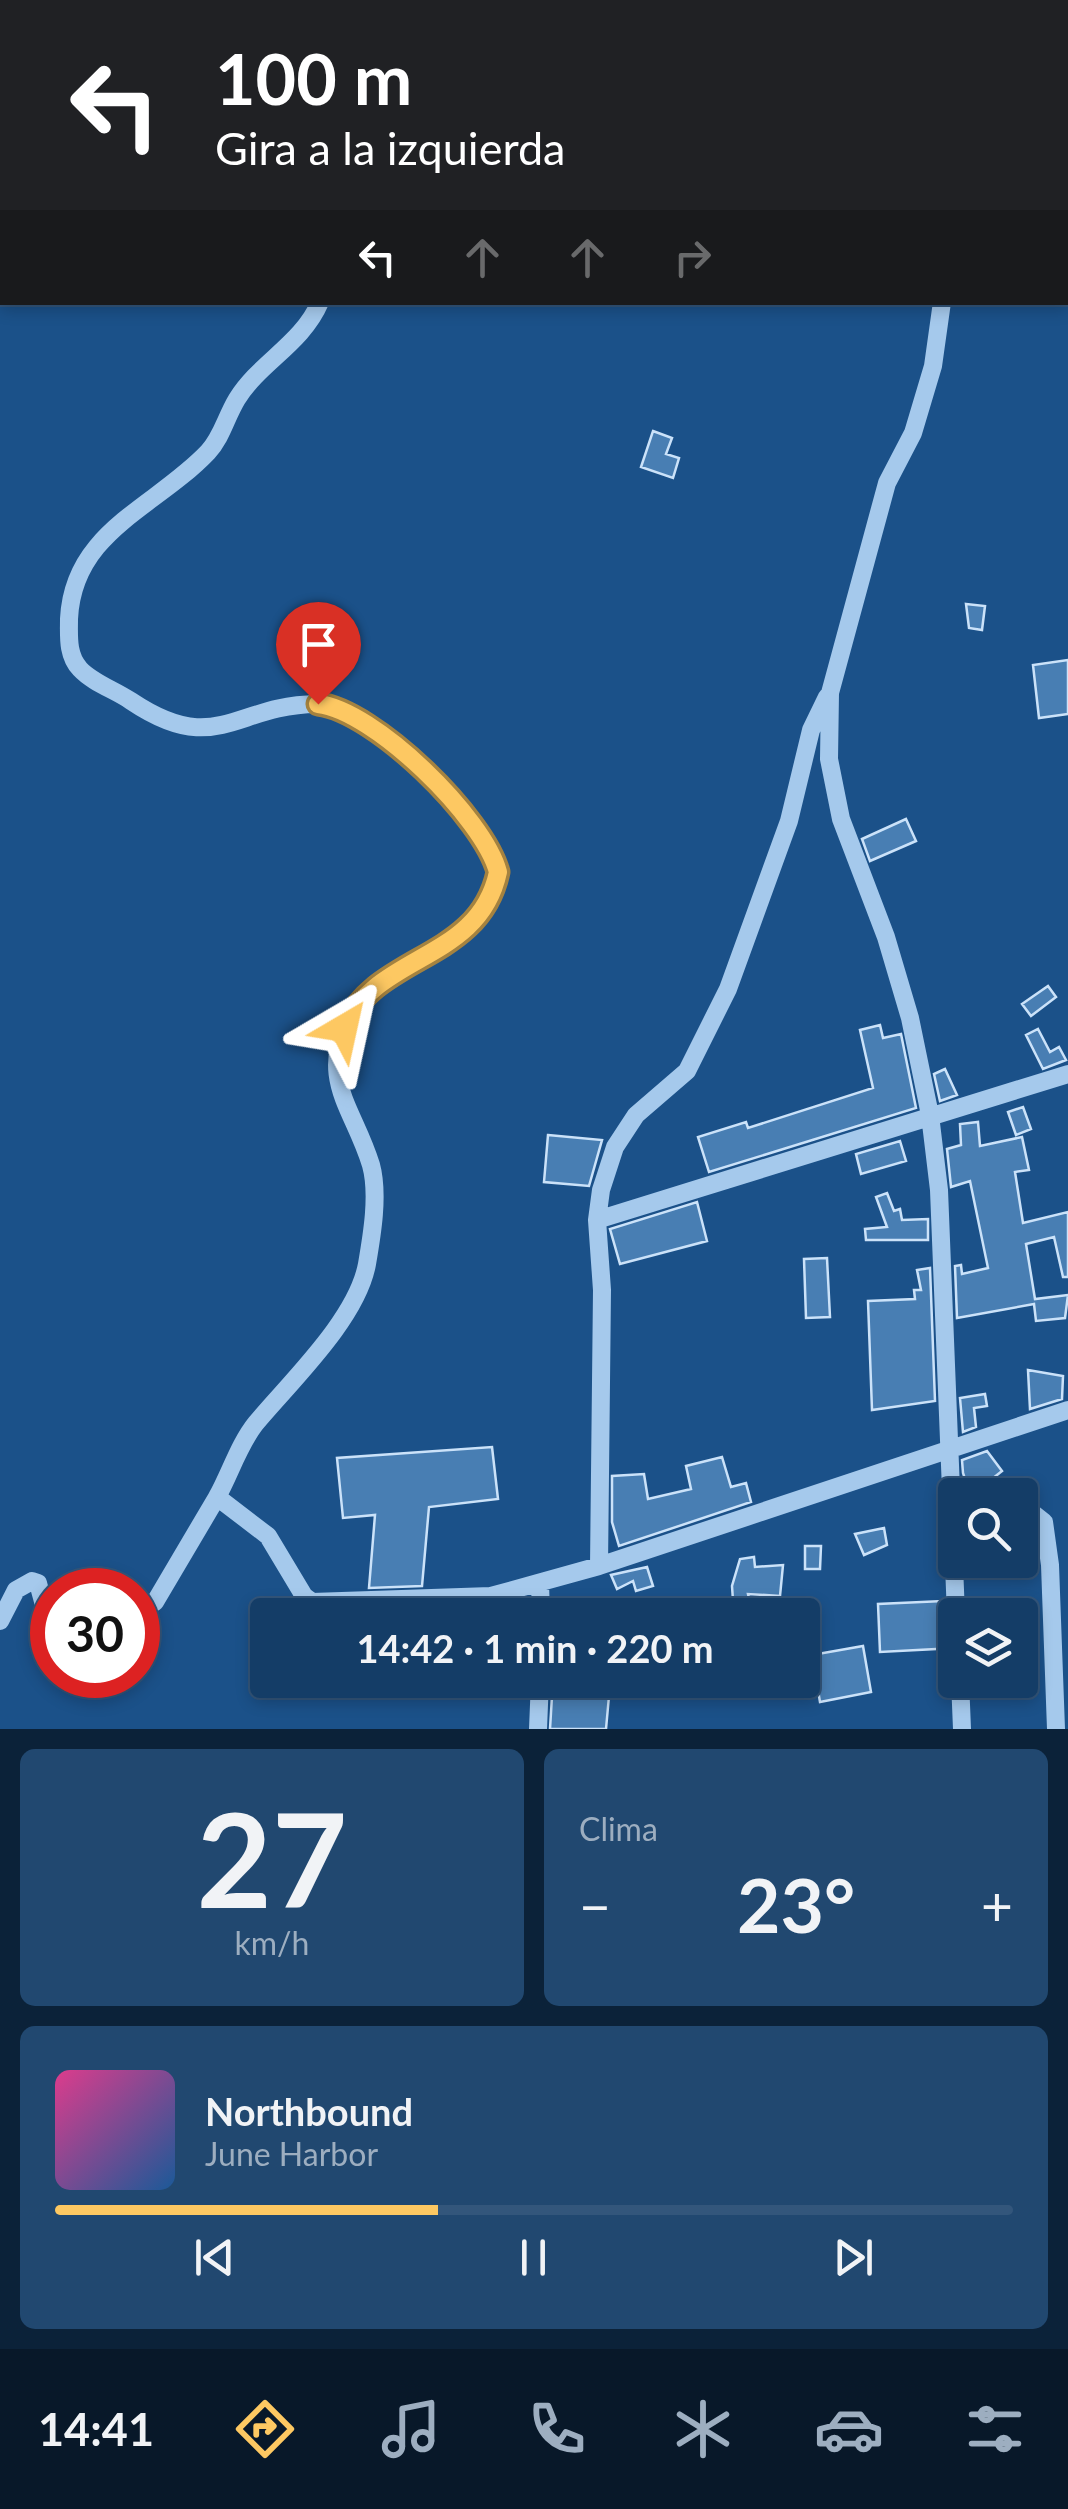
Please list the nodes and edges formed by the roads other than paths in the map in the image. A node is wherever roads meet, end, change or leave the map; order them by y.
1 (319, 305) edge
2 (942, 305) edge
3 (830, 693) junction
4 (1068, 1074) edge
5 (930, 1115) junction
6 (597, 1220) junction
7 (1068, 1410) edge
8 (947, 1448) junction
9 (951, 1478) edge
10 (217, 1498) junction
11 (1038, 1517) edge
12 (1059, 1563) edge
13 (599, 1566) junction
14 (30, 1582) edge
15 (540, 1582) junction
16 (160, 1594) edge
17 (540, 1598) edge
18 (0, 1621) edge
19 (539, 1698) edge
20 (961, 1698) edge
21 (538, 1729) edge
22 (962, 1729) edge
23 (1056, 1729) edge

1 - 10 street
2 - 3 street
3 - 5 street
3 - 6 street
4 - 5 street
5 - 6 street
5 - 8 street
6 - 13 street
7 - 8 street
8 - 9 street
8 - 13 street
10 - 15 street
10 - 16 street
11 - 12 street
12 - 23 street
13 - 15 street
14 - 18 street
15 - 17 street
19 - 21 street
20 - 22 street

